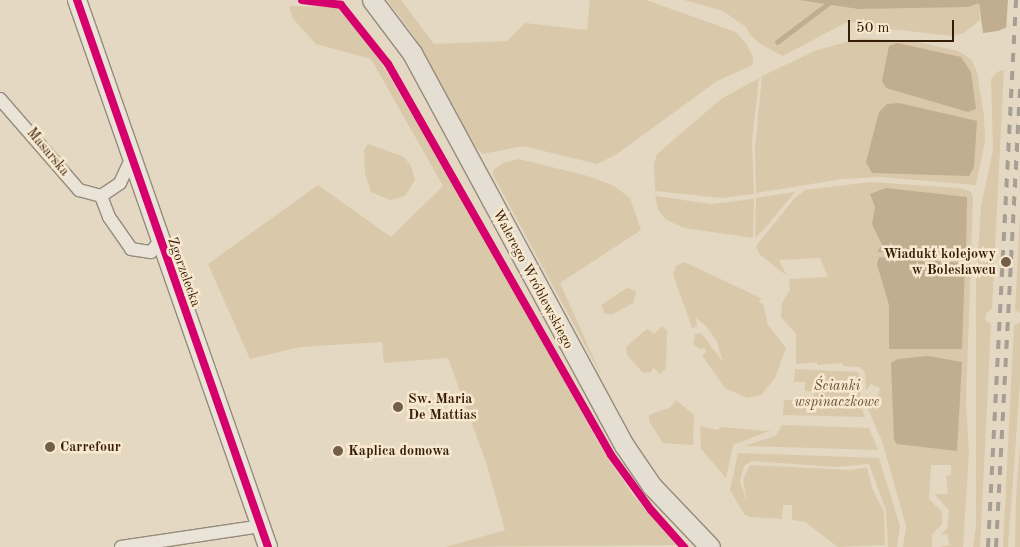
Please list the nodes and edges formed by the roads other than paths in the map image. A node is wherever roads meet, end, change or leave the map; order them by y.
1 (372, 0) edge
2 (77, 2) edge
3 (0, 99) edge
4 (131, 159) junction
5 (101, 196) junction
6 (159, 242) junction
7 (262, 526) junction
8 (121, 547) edge
9 (268, 547) edge
10 (710, 547) edge

1 - 10 main road, Walerego Wróblewskiego
2 - 4 street, Zgorzelecka
3 - 5 street, Masarska
4 - 5 street
4 - 6 street, Zgorzelecka
5 - 6 street
6 - 7 street, Zgorzelecka
7 - 8 street
7 - 9 street, Zgorzelecka

